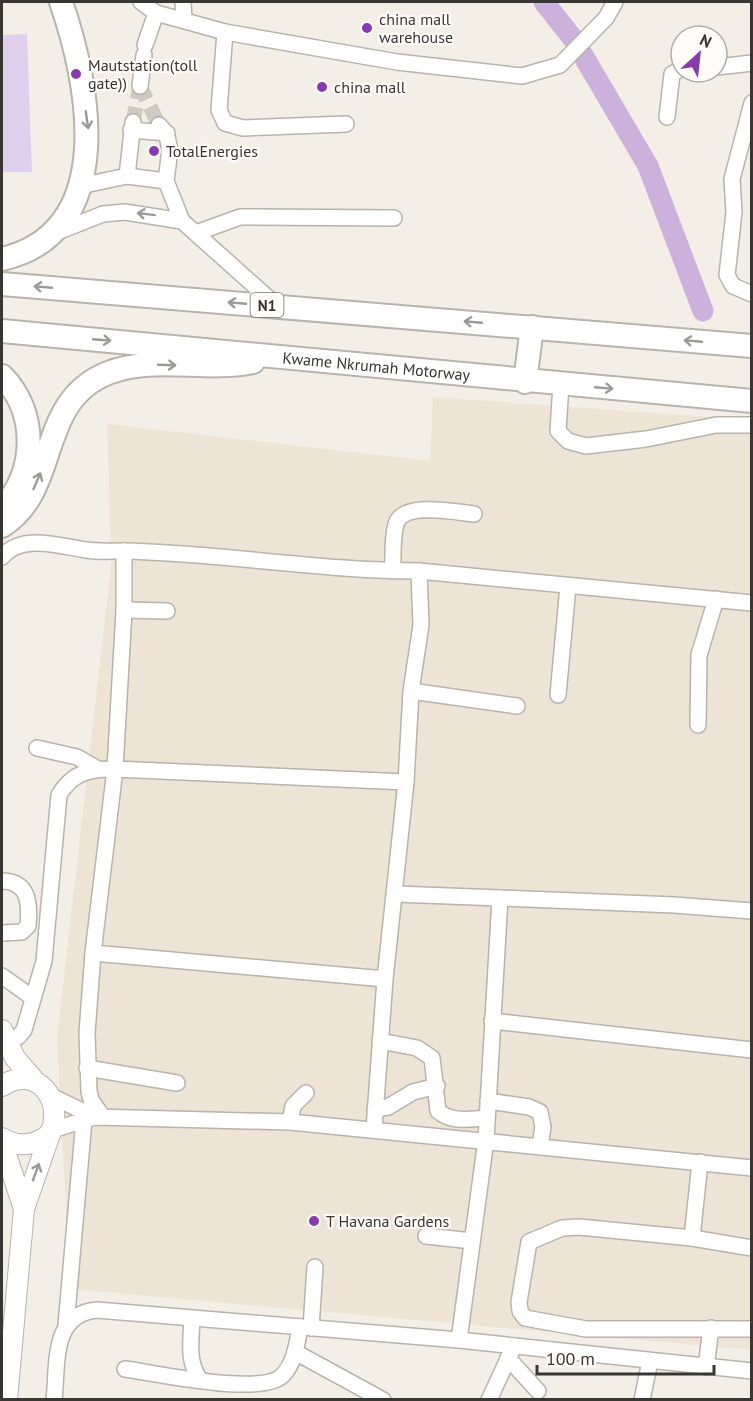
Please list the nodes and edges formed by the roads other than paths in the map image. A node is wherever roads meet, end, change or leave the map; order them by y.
1 (61, 2) edge
2 (141, 2) edge
3 (183, 2) edge
4 (615, 2) edge
5 (156, 13) junction
6 (184, 19) junction
7 (225, 32) junction
8 (752, 63) edge
9 (729, 66) edge
10 (671, 84) edge
11 (140, 86) dead end
12 (752, 103) edge
13 (668, 117) dead end
14 (346, 124) dead end
15 (127, 176) junction
16 (166, 181) junction
17 (80, 186) junction
18 (394, 218) dead end
19 (182, 221) junction
20 (196, 233) junction
21 (46, 236) junction
22 (2, 259) edge
23 (2, 284) edge
24 (752, 294) edge
25 (277, 306) junction
26 (532, 327) junction
27 (2, 332) edge
28 (752, 346) edge
29 (282, 357) junction
30 (2, 376) edge
31 (525, 382) junction
32 (561, 384) junction
33 (752, 401) edge
34 (752, 425) edge
35 (2, 509) edge
36 (474, 514) dead end
37 (2, 526) edge
38 (124, 551) junction
39 (2, 557) edge
40 (393, 571) junction
41 (419, 571) junction
42 (568, 586) junction
43 (716, 599) junction
44 (752, 603) edge
45 (124, 610) junction
46 (167, 611) dead end
47 (411, 691) junction
48 (558, 695) dead end
49 (517, 706) dead end
50 (698, 725) dead end
51 (37, 748) dead end
52 (96, 768) junction
53 (115, 769) junction
54 (406, 782) junction
55 (2, 881) edge
56 (396, 894) junction
57 (500, 898) junction
58 (752, 911) edge
59 (2, 933) edge
60 (93, 953) junction
61 (2, 976) edge
62 (385, 979) junction
63 (33, 998) junction
64 (492, 1021) junction
65 (4, 1036) edge
66 (381, 1041) junction
67 (752, 1050) edge
68 (87, 1068) junction
69 (35, 1081) junction
70 (177, 1083) dead end
71 (2, 1086) edge
72 (436, 1086) junction
73 (306, 1092) dead end
74 (51, 1096) junction
75 (488, 1101) junction
76 (375, 1109) junction
77 (94, 1118) junction
78 (487, 1118) junction
79 (290, 1122) junction
80 (374, 1129) junction
81 (51, 1132) junction
82 (2, 1140) edge
83 (486, 1140) junction
84 (540, 1146) junction
85 (700, 1162) junction
86 (752, 1168) edge
87 (24, 1209) junction
88 (426, 1236) dead end
89 (692, 1238) junction
90 (472, 1241) junction
91 (752, 1248) edge
92 (315, 1267) dead end
93 (192, 1319) junction
94 (8, 1321) edge
95 (66, 1325) junction
96 (305, 1328) junction
97 (711, 1328) junction
98 (752, 1329) edge
99 (459, 1341) junction
100 (295, 1352) junction
101 (511, 1352) junction
102 (650, 1361) junction
103 (706, 1367) junction
104 (125, 1369) dead end
105 (752, 1371) edge
106 (200, 1380) junction
107 (538, 1391) dead end
108 (7, 1400) edge
109 (54, 1400) edge
110 (383, 1400) edge
111 (489, 1400) edge
112 (642, 1400) edge

1 -> 17 highway
2 - 5 street
3 - 6 street
4 - 7 street
5 - 6 street
5 - 11 street
6 - 7 street
7 - 14 street
8 - 9 street
10 - 13 street
12 - 24 street
15 - 16 street
15 - 16 street
15 - 17 street
16 - 19 street
17 - 21 highway
18 - 20 street
19 - 20 street
19 -> 21 street
20 - 25 street
21 - 22 highway
25 -> 23 highway, N1
26 -> 25 highway, N1
28 -> 26 highway, N1
26 - 31 highway
27 -> 29 highway, Kwame Nkrumah Motorway
29 - 31 highway, Kwame Nkrumah Motorway
37 -> 29 highway
30 - 35 highway
31 - 32 highway, Kwame Nkrumah Motorway
32 -> 33 highway, Kwame Nkrumah Motorway
32 - 34 street
36 - 40 street
38 - 39 street
38 - 40 street
38 - 45 street
40 - 41 street
41 - 42 street
41 - 47 street
42 - 43 street
42 - 48 street
43 - 44 street
43 - 50 street
45 - 46 street
45 - 53 street
47 - 49 street
47 - 54 street
51 - 52 street
52 - 53 street
52 - 63 street
53 - 54 street
53 - 60 street
54 - 56 street
55 - 59 street
56 - 57 street
56 - 62 street
57 - 58 street
57 - 64 street
60 - 62 street
60 - 68 street
61 - 63 street
62 - 66 street
63 - 65 street
64 - 67 street
64 - 75 street
65 - 69 main road
66 - 72 street
66 - 76 street
68 - 70 street
68 - 77 street
69 - 71 main road
69 - 74 main road
72 - 76 street
72 - 78 street
73 - 79 street
74 - 77 street
74 - 81 main road
75 - 78 street
75 - 84 street
76 - 80 street
77 - 79 street
77 - 81 street
77 - 95 street
78 - 83 street
79 - 80 street
80 - 83 street
81 - 82 main road
87 -> 81 main road
82 - 87 main road
83 - 84 street
83 - 90 street
84 - 85 street
85 - 86 street
85 - 89 street
87 - 94 main road
88 - 90 street
89 - 91 street
89 - 97 street
90 - 99 street
92 - 96 street
93 - 95 street
93 - 96 street
93 - 106 street
94 - 108 main road
95 - 109 street
96 - 99 street
96 - 100 street
97 - 98 street
97 - 103 street
99 - 101 street
100 - 106 street
100 - 110 street
101 - 102 street
101 - 107 street
101 - 111 street
102 - 103 street
102 - 112 street
103 - 105 street
104 - 106 street

